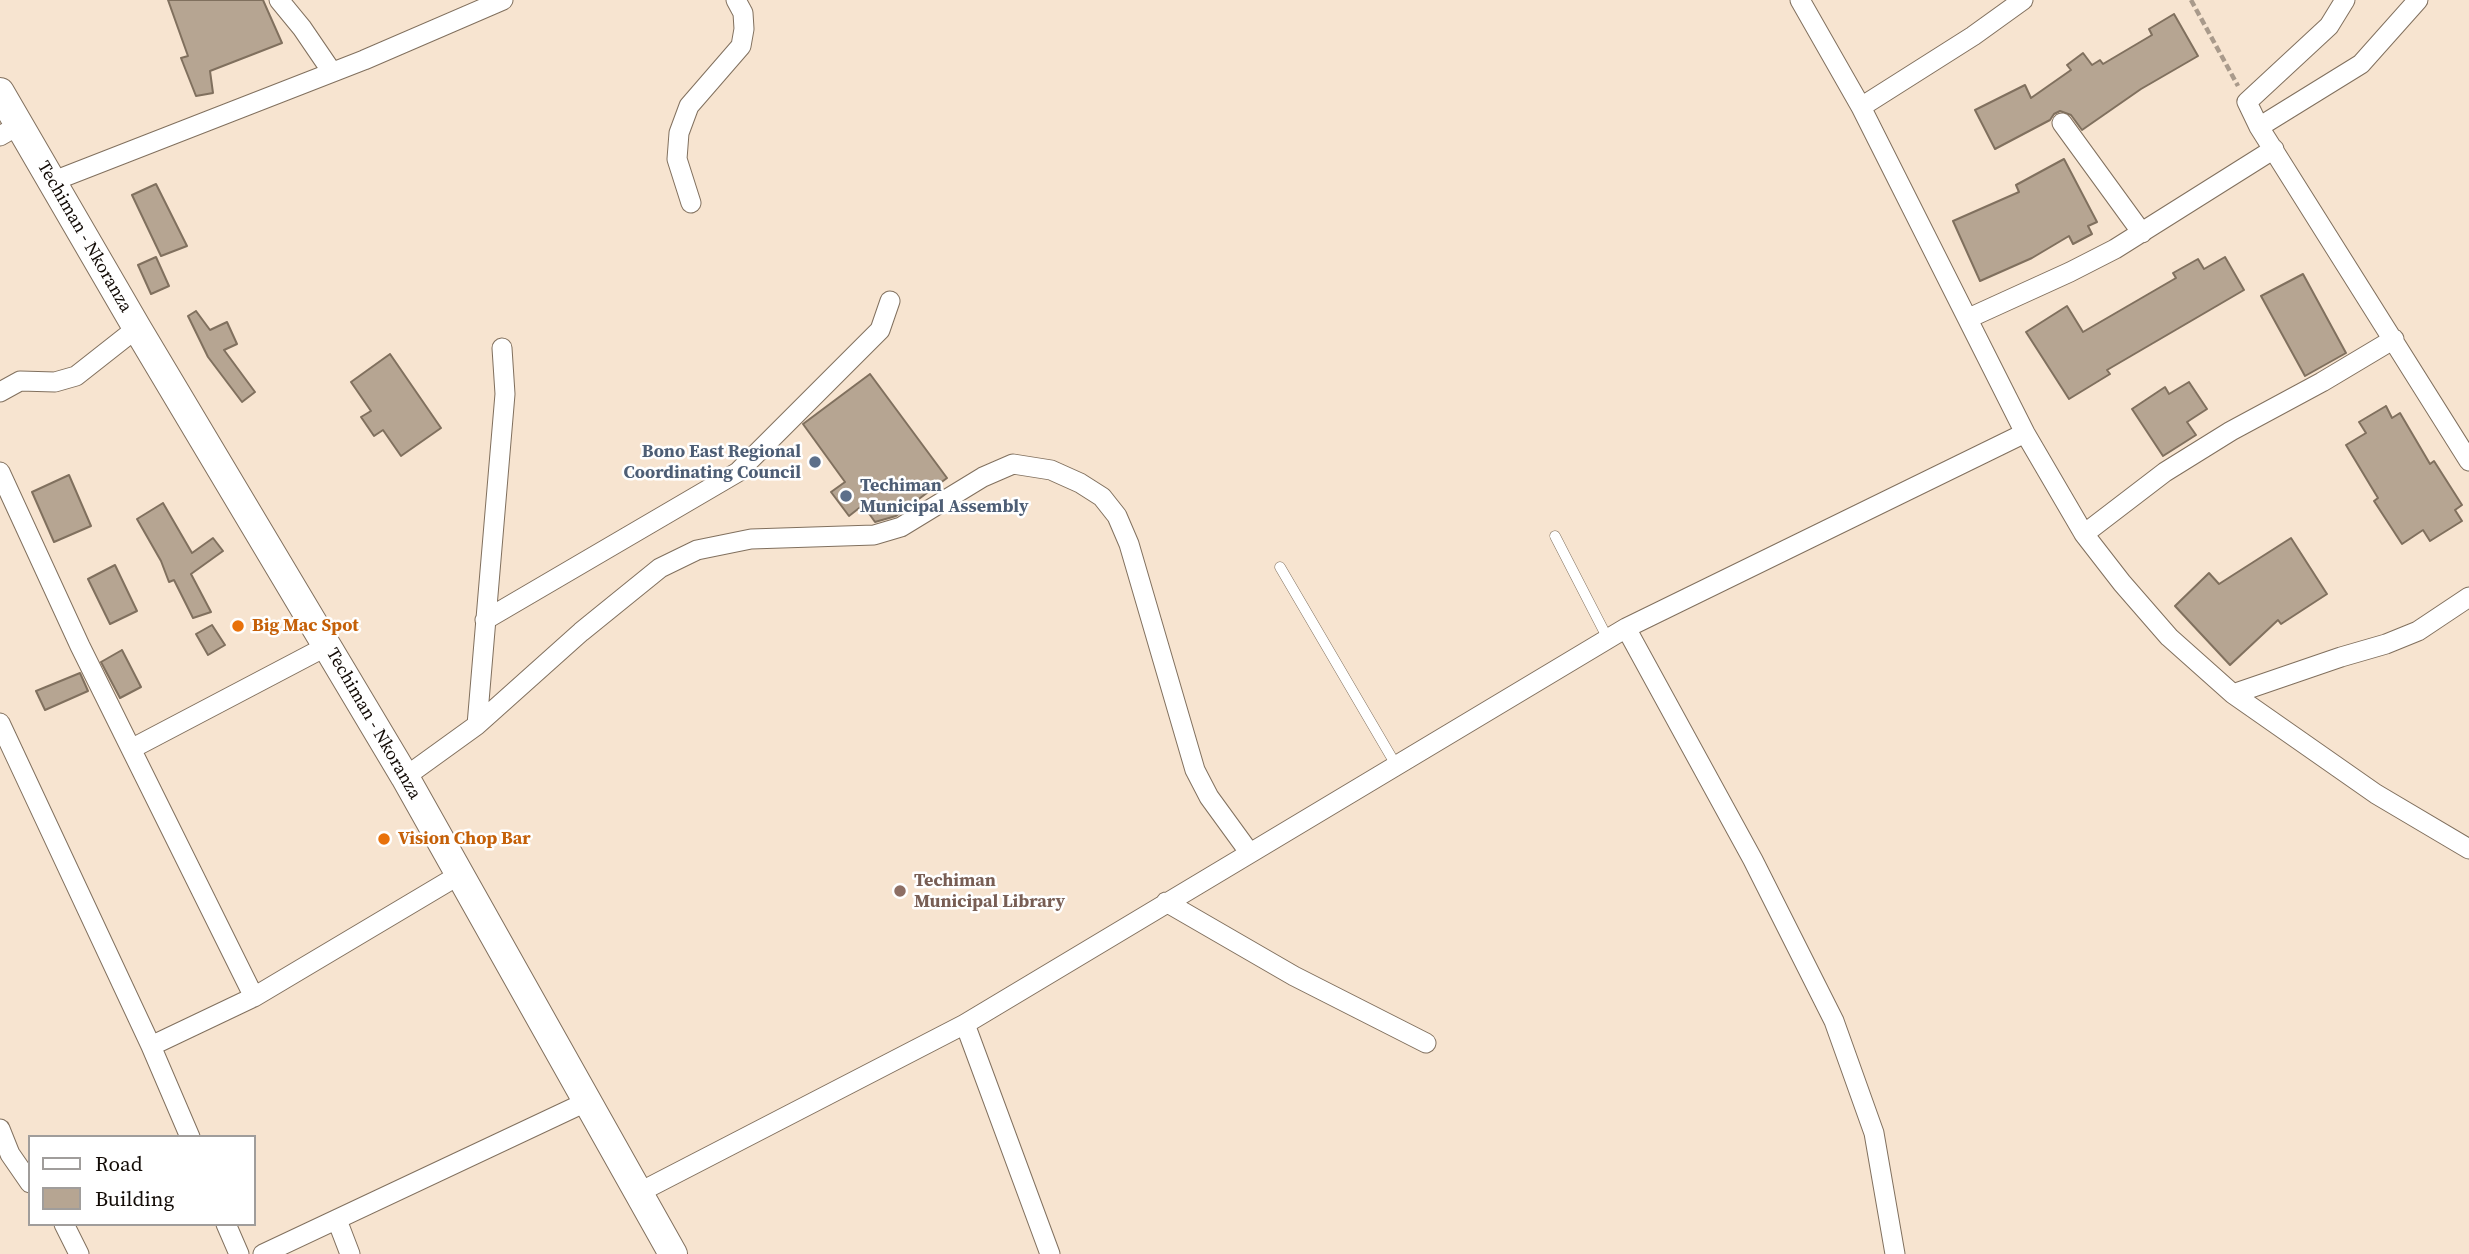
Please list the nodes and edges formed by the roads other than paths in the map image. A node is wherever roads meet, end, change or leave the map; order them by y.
1 (279, 0) edge
2 (503, 0) edge
3 (736, 0) edge
4 (1800, 0) edge
5 (2023, 0) edge
6 (2345, 0) edge
7 (2418, 0) edge
8 (332, 72) junction
9 (0, 92) edge
10 (1861, 107) junction
11 (2062, 123) dead end
12 (2259, 127) junction
13 (10, 131) edge
14 (2274, 149) junction
15 (51, 182) junction
16 (691, 203) dead end
17 (2142, 233) junction
18 (890, 301) dead end
19 (1969, 318) junction
20 (137, 328) junction
21 (2395, 339) junction
22 (502, 348) dead end
23 (0, 393) edge
24 (2025, 433) junction
25 (2469, 461) edge
26 (0, 472) edge
27 (2084, 534) junction
28 (1555, 536) dead end
29 (1280, 567) dead end
30 (2469, 597) edge
31 (485, 620) junction
32 (1626, 628) junction
33 (1608, 639) junction
34 (327, 646) junction
35 (2233, 694) junction
36 (0, 723) edge
37 (477, 725) junction
38 (131, 749) junction
39 (1396, 765) junction
40 (405, 777) junction
41 (2469, 849) edge
42 (1249, 852) junction
43 (459, 875) junction
44 (1166, 902) junction
45 (254, 997) junction
46 (965, 1024) junction
47 (1426, 1043) dead end
48 (152, 1046) junction
49 (586, 1102) junction
50 (0, 1129) edge
51 (189, 1135) edge
52 (28, 1180) edge
53 (640, 1192) junction
54 (337, 1220) junction
55 (65, 1226) edge
56 (227, 1226) edge
57 (79, 1254) edge
58 (239, 1254) edge
59 (263, 1254) edge
60 (350, 1254) edge
61 (673, 1254) edge
62 (1050, 1254) edge
63 (1895, 1254) edge

1 - 8 street
2 - 8 street
3 - 16 street
4 - 10 street
5 - 10 street
6 - 12 street
7 - 12 street
8 - 15 street
9 - 13 main road, Techiman - Nkoranza
10 - 19 street
11 - 17 street
12 - 14 street
13 - 15 main road, Techiman - Nkoranza
14 - 17 street
14 - 21 street
15 - 20 main road, Techiman - Nkoranza
17 - 19 street
18 - 31 street
19 - 24 street
20 - 23 street
20 - 34 main road, Techiman - Nkoranza
21 - 25 street
21 - 27 street
22 - 31 street
24 - 27 street
24 - 32 street
26 - 38 street
27 - 35 street
28 - 33 lane
29 - 39 lane
30 - 35 street
31 - 37 street
32 - 33 street
32 - 63 street
33 - 39 street
34 - 38 street
34 - 40 main road, Techiman - Nkoranza
35 - 41 street
36 - 48 street
37 - 40 street
37 - 42 street
38 - 45 street
39 - 42 street
40 - 43 main road, Techiman - Nkoranza
42 - 44 street
43 - 45 street
43 - 49 main road, Techiman - Nkoranza
44 - 46 street
44 - 47 street
45 - 48 street
46 - 53 street
46 - 62 street
48 - 51 street
49 - 53 main road, Techiman - Nkoranza
49 - 54 street
50 - 52 street
53 - 61 main road, Techiman - Nkoranza
54 - 59 street
54 - 60 street
55 - 57 street
56 - 58 street

